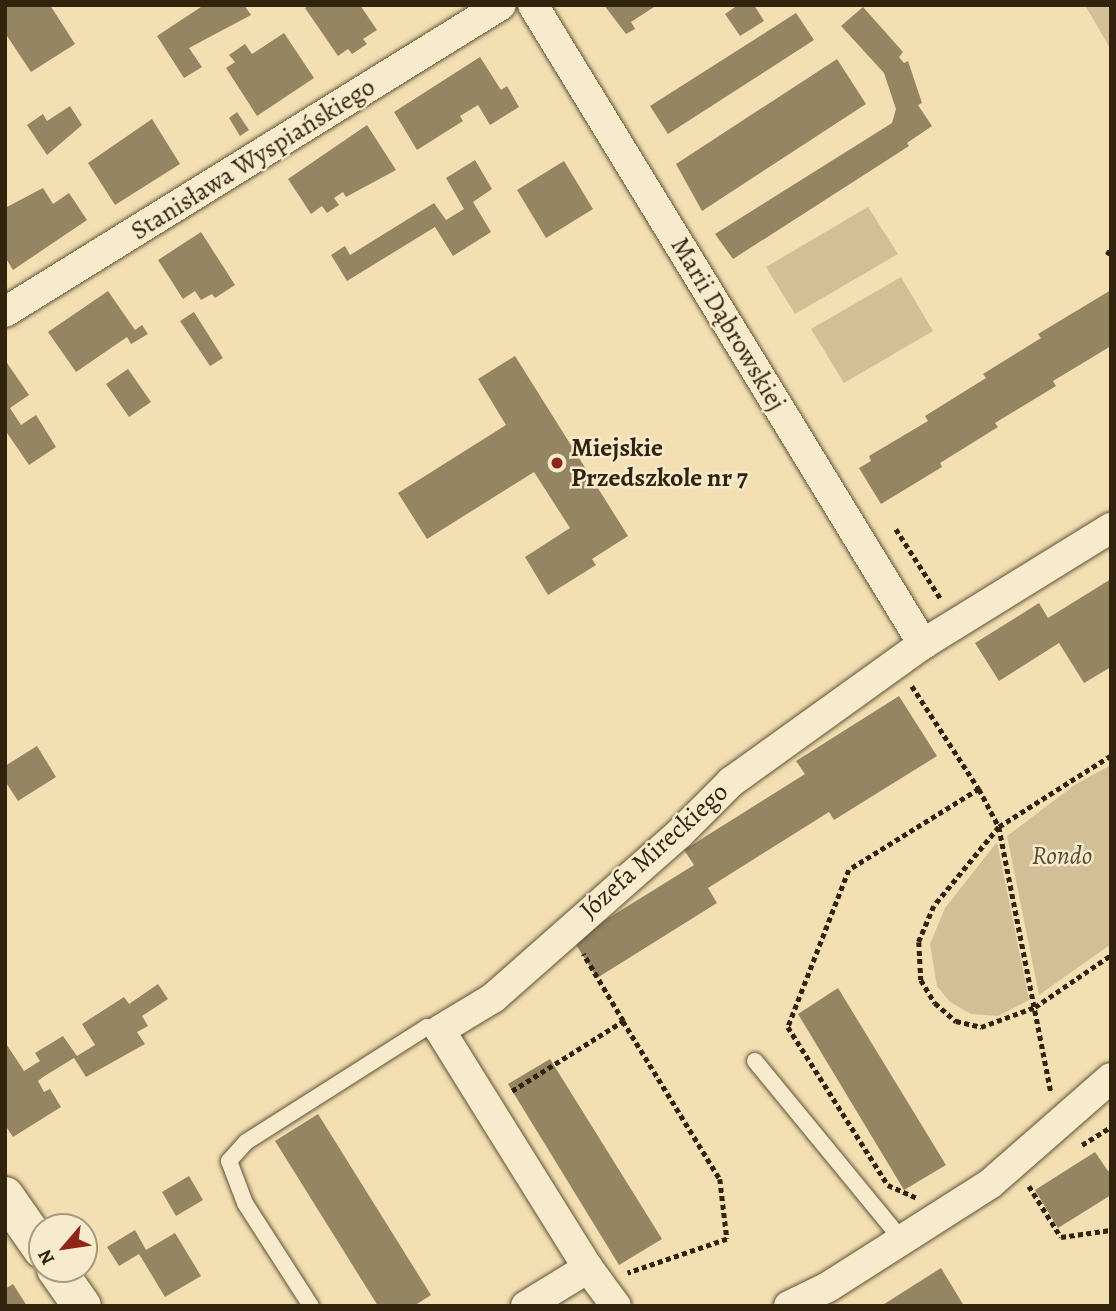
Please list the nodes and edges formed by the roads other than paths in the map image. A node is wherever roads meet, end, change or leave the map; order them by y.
1 (501, 5) edge
2 (533, 5) edge
3 (5, 312) edge
4 (1111, 528) edge
5 (923, 644) junction
6 (440, 1030) junction
7 (755, 1062) dead end
8 (1111, 1078) edge
9 (5, 1196) edge
10 (28, 1229) edge
11 (901, 1240) junction
12 (588, 1268) junction
13 (66, 1283) edge
14 (82, 1306) edge
15 (311, 1306) edge
16 (526, 1306) edge
17 (616, 1306) edge
18 (789, 1306) edge

1 - 3 street, Stanisława Wyspiańskiego
2 - 5 street, Marii Dąbrowskiej
4 - 5 street, Józefa Mireckiego
5 - 6 street, Józefa Mireckiego
6 - 12 street
6 - 15 lane
7 - 11 lane
8 - 11 street
9 - 10 street
11 - 18 street
12 - 16 street
12 - 17 street
13 - 14 street

